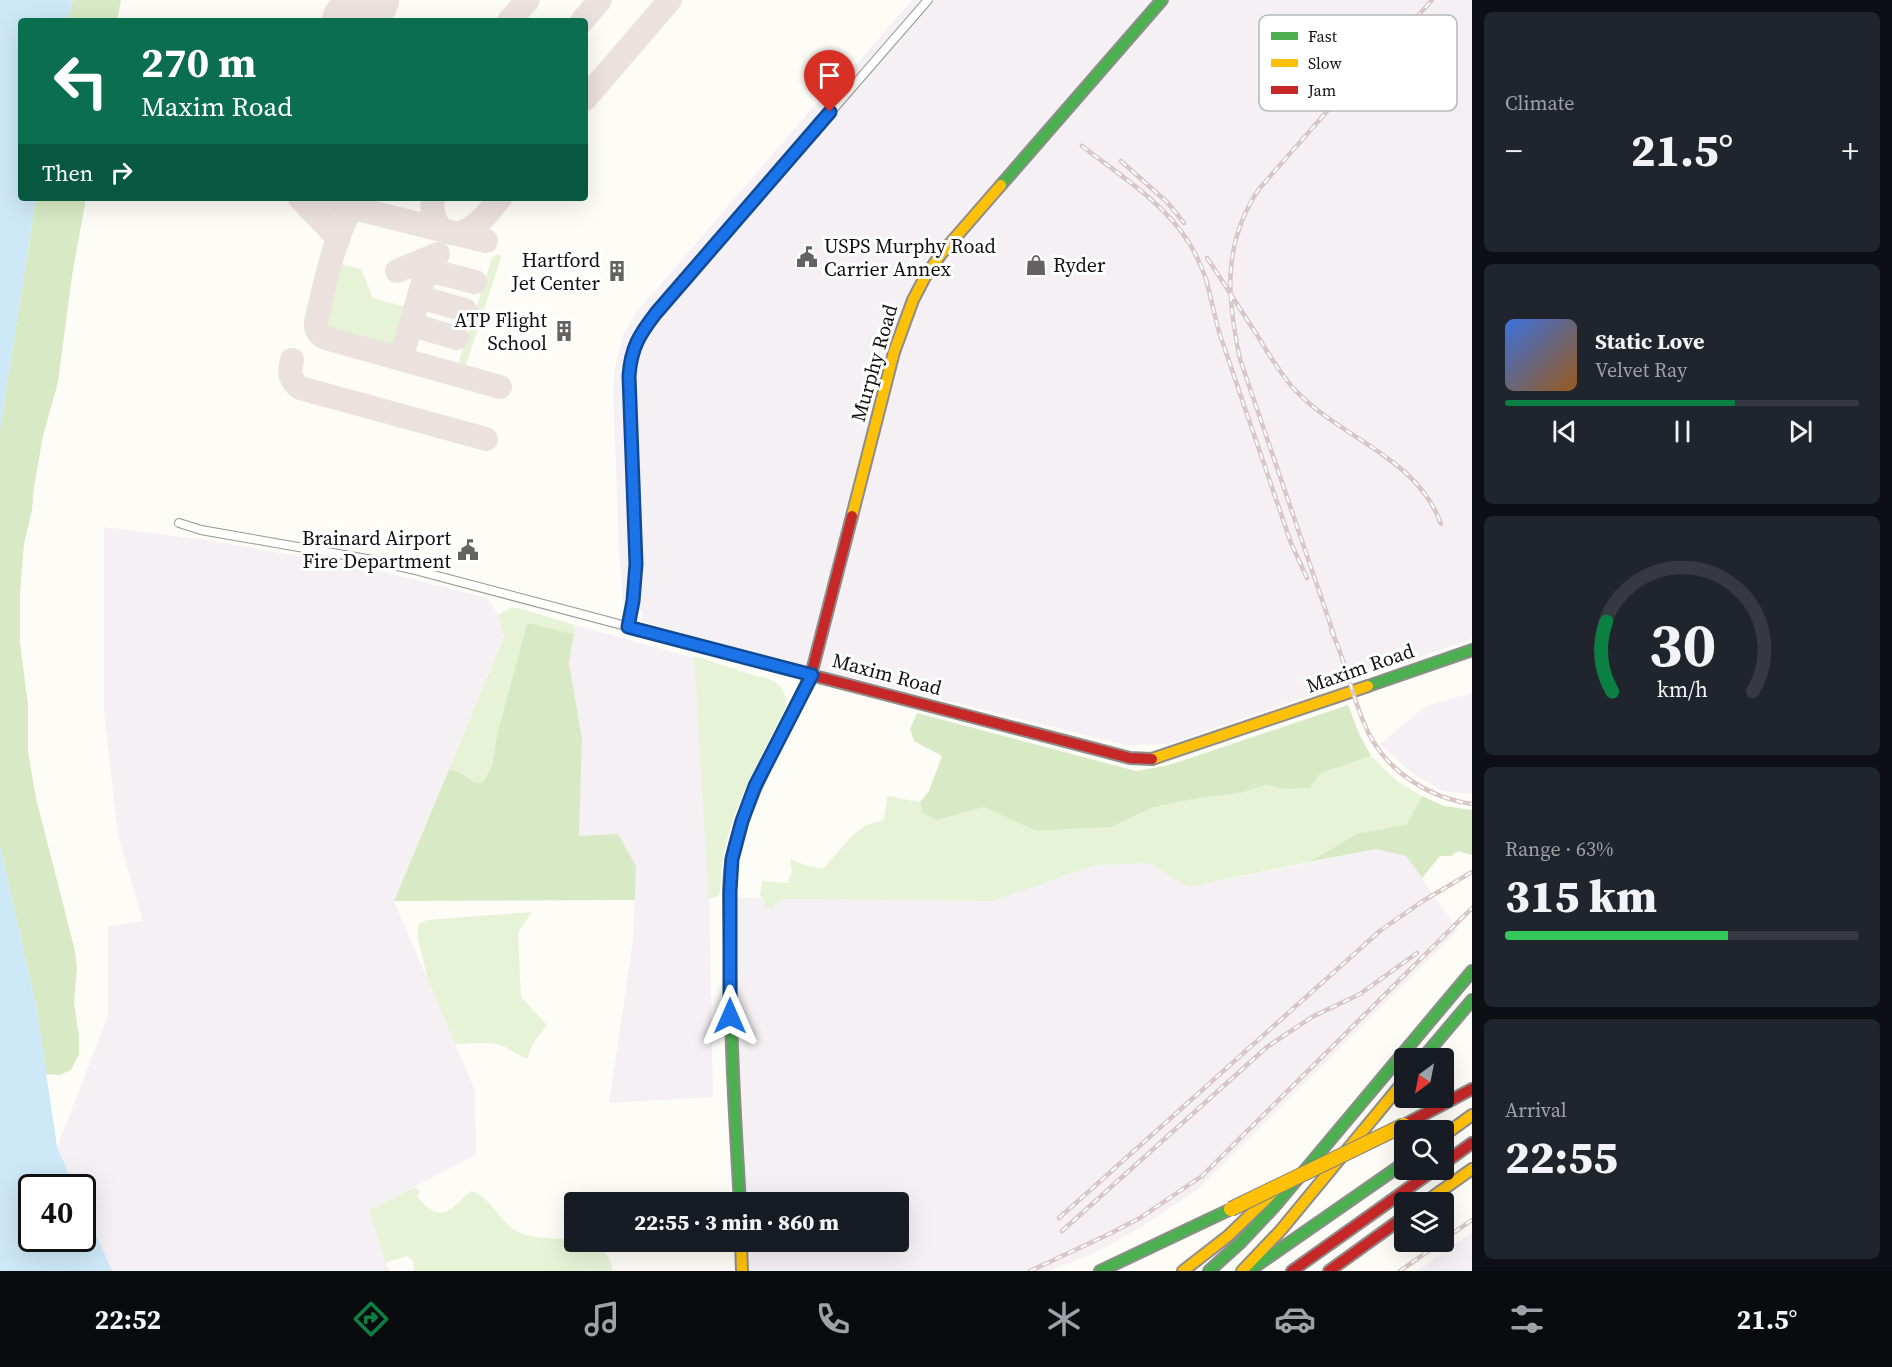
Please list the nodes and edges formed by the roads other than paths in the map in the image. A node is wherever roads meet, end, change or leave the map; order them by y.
1 (928, 0) edge
2 (1162, 0) edge
3 (179, 523) dead end
4 (628, 627) junction
5 (1472, 650) edge
6 (812, 675) junction
7 (1472, 971) edge
8 (1472, 1000) edge
9 (1431, 1048) edge
10 (1472, 1089) edge
11 (1394, 1093) edge
12 (1366, 1098) junction
13 (1472, 1116) edge
14 (1454, 1128) edge
15 (1472, 1143) edge
16 (1454, 1156) edge
17 (1472, 1168) edge
18 (1394, 1170) edge
19 (1472, 1175) edge
20 (1420, 1180) edge
21 (1442, 1190) junction
22 (739, 1192) edge
23 (1439, 1192) edge
24 (1394, 1224) edge
25 (741, 1252) edge
26 (742, 1271) edge
27 (1100, 1271) edge
28 (1183, 1271) edge
29 (1209, 1271) edge
30 (1242, 1271) edge
31 (1249, 1271) edge
32 (1292, 1271) edge
33 (1329, 1271) edge

1 - 4 street
2 - 6 main road, Murphy Road
3 - 4 street, Maxim Road
4 - 6 street, Maxim Road
5 - 6 main road, Maxim Road
6 - 22 main road, Murphy Road
7 - 12 main road
8 - 9 main road
10 - 27 main road, bridge
11 - 30 main road
12 - 28 main road
12 - 29 main road
13 - 14 main road
15 - 16 main road
17 - 21 main road
18 - 31 main road
19 - 21 main road
20 - 32 main road
21 - 23 main road
24 - 33 main road
25 - 26 main road

